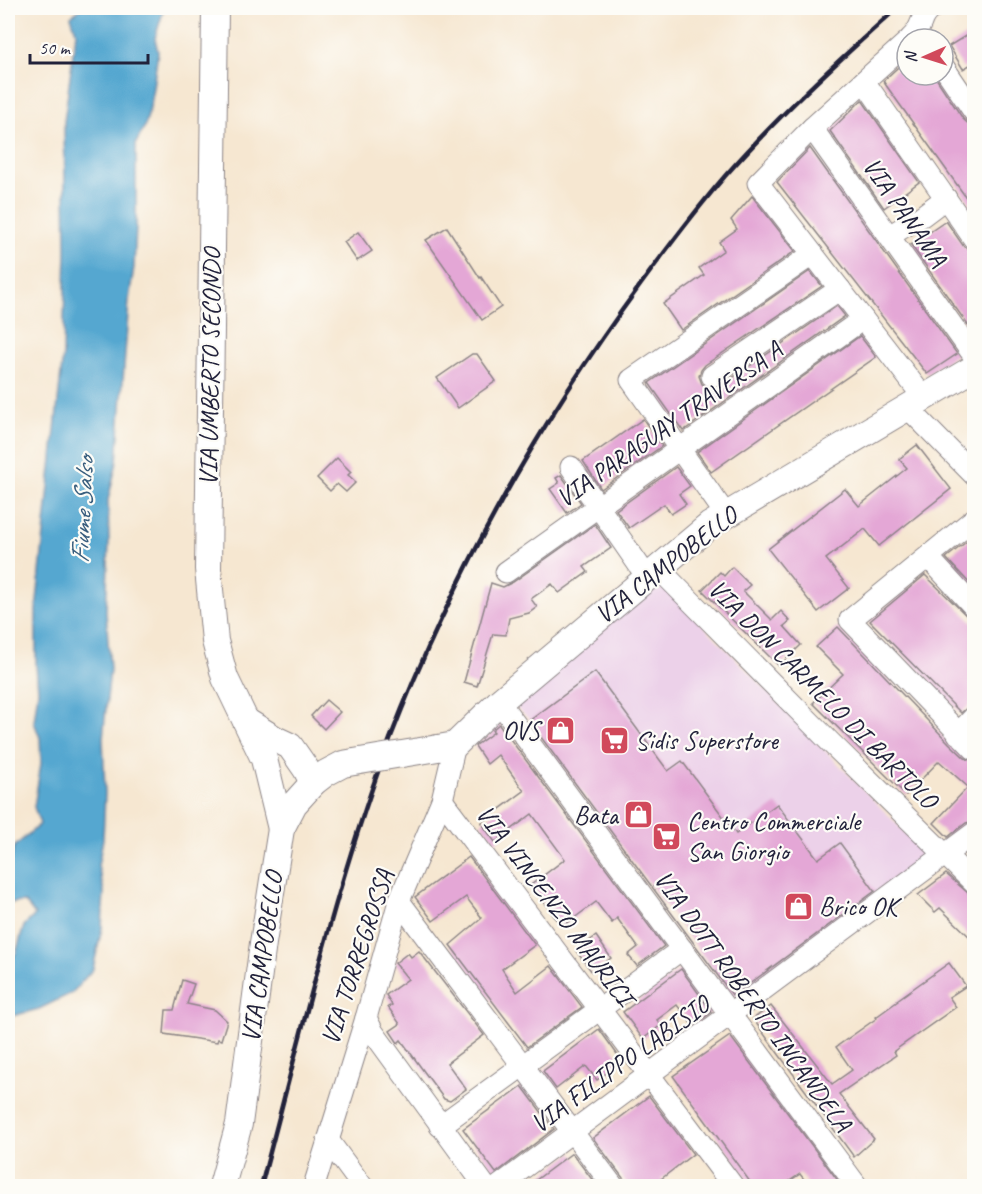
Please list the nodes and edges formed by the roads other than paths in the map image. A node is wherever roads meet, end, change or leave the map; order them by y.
1 (215, 8) edge
2 (932, 8) edge
3 (919, 27) edge
4 (895, 55) edge
5 (864, 81) junction
6 (955, 83) edge
7 (975, 112) edge
8 (812, 128) junction
9 (946, 198) junction
10 (889, 236) junction
11 (975, 239) edge
12 (813, 254) junction
13 (840, 289) junction
14 (863, 319) junction
15 (975, 356) edge
16 (975, 368) edge
17 (712, 376) dead end
18 (915, 402) junction
19 (680, 449) junction
20 (571, 467) dead end
21 (975, 475) edge
22 (598, 507) junction
23 (726, 515) junction
24 (975, 519) edge
25 (928, 556) junction
26 (506, 572) dead end
27 (653, 572) junction
28 (975, 607) edge
29 (499, 702) junction
30 (975, 717) edge
31 (246, 721) junction
32 (958, 734) junction
33 (290, 746) junction
34 (446, 747) junction
35 (975, 749) edge
36 (264, 759) junction
37 (348, 763) junction
38 (313, 783) junction
39 (442, 800) junction
40 (281, 829) junction
41 (975, 833) edge
42 (946, 855) junction
43 (975, 883) edge
44 (399, 901) junction
45 (682, 949) junction
46 (599, 1009) junction
47 (731, 1016) junction
48 (366, 1018) junction
49 (522, 1066) junction
50 (649, 1076) junction
51 (440, 1126) junction
52 (572, 1133) junction
53 (328, 1140) junction
54 (222, 1186) edge
55 (314, 1186) edge
56 (362, 1186) edge
57 (485, 1186) edge
58 (499, 1186) edge
59 (613, 1186) edge
60 (733, 1186) edge
61 (857, 1186) edge

1 - 31 main road, VIA UMBERTO SECONDO
2 - 3 street
4 - 5 street
5 - 8 street
5 - 9 street
6 - 7 street
8 - 10 street, VIA PANAMA
8 - 12 street
9 - 10 street
9 - 11 street
10 - 15 street, VIA PANAMA
12 - 13 street
12 - 19 street
13 - 14 street
13 - 17 street
14 - 18 street
14 - 19 street, VIA PARAGUAY TRAVERSA A
16 - 18 main road, VIA CAMPOBELLO
18 - 21 street
18 - 23 main road, VIA CAMPOBELLO
19 - 22 street, VIA PARAGUAY TRAVERSA A
19 - 23 street
20 - 22 street, VIA DON CARMELO DI BARTOLO
22 - 26 street, VIA PARAGUAY TRAVERSA A
22 - 27 street, VIA DON CARMELO DI BARTOLO
23 - 27 main road, VIA CAMPOBELLO
24 - 25 street
25 - 28 street
25 - 32 street
27 - 29 main road, VIA CAMPOBELLO
27 - 42 street, VIA DON CARMELO DI BARTOLO
29 - 34 main road, VIA CAMPOBELLO
29 - 45 street, VIA DOTT ROBERTO INCANDELA
30 - 32 street
31 - 33 main road
31 - 36 main road, VIA UMBERTO SECONDO
32 - 35 street
33 - 37 main road
33 - 38 main road
34 - 37 main road, bridge
34 - 39 street, VIA TORREGROSSA
36 - 38 main road
36 - 40 main road, VIA UMBERTO SECONDO
37 - 38 main road, VIA CAMPOBELLO
38 - 40 main road, VIA CAMPOBELLO
39 - 44 street, VIA TORREGROSSA
39 - 46 street, VIA VINCENZO MAURICI
40 - 54 main road, VIA CAMPOBELLO
41 - 42 street, VIA FILIPPO LABISIO
42 - 43 street, VIA DON CARMELO DI BARTOLO
42 - 47 street, VIA FILIPPO LABISIO
44 - 48 street, VIA TORREGROSSA
44 - 49 street
45 - 46 street
45 - 47 street, VIA DOTT ROBERTO INCANDELA
46 - 49 street
46 - 50 street, VIA VINCENZO MAURICI
47 - 50 street, VIA FILIPPO LABISIO
47 - 61 street, VIA DOTT ROBERTO INCANDELA
48 - 51 street
48 - 53 street, VIA TORREGROSSA
49 - 51 street
49 - 52 street
50 - 52 street, VIA FILIPPO LABISIO
50 - 60 street, VIA VINCENZO MAURICI
51 - 57 street
52 - 58 street, VIA FILIPPO LABISIO
52 - 59 street
53 - 55 street, VIA TORREGROSSA
53 - 56 street

